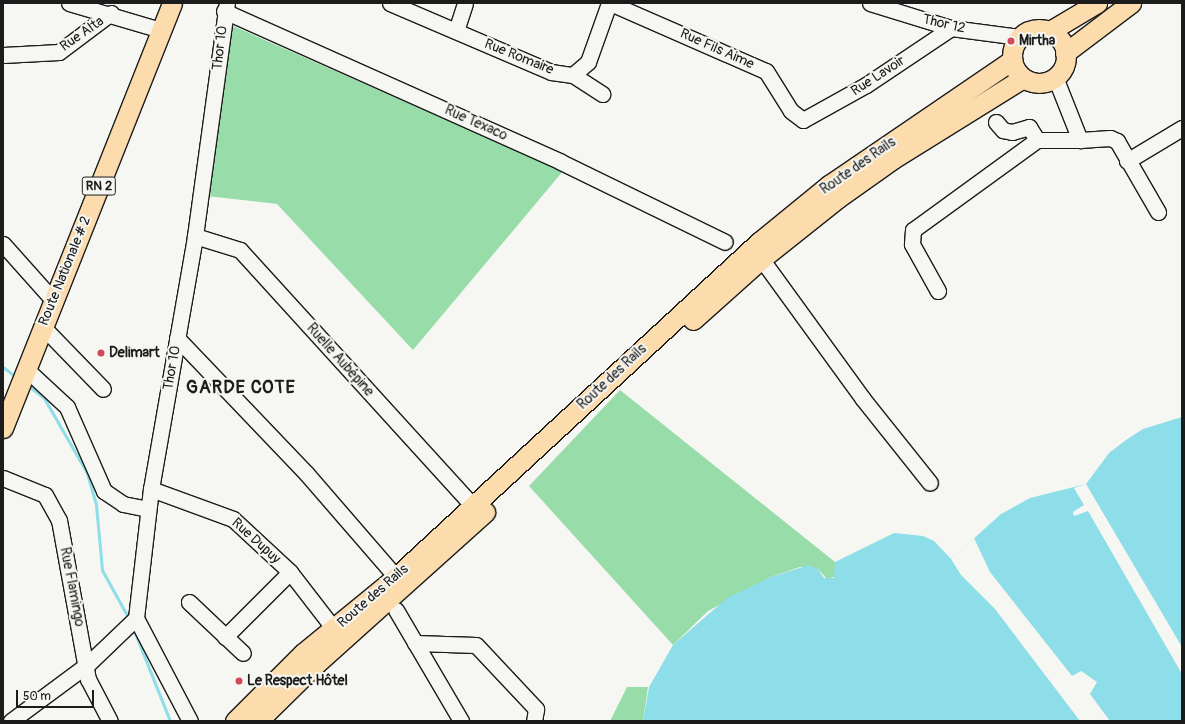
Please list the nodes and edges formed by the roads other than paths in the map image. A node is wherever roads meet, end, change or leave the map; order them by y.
1 (69, 3) edge
2 (172, 3) edge
3 (390, 3) edge
4 (465, 3) edge
5 (610, 3) edge
6 (870, 3) edge
7 (1097, 3) edge
8 (1131, 3) edge
9 (86, 5) edge
10 (225, 7) edge
11 (111, 13) junction
12 (951, 28) junction
13 (162, 30) junction
14 (456, 31) junction
15 (1050, 31) junction
16 (1019, 37) junction
17 (1066, 53) junction
18 (3, 55) edge
19 (1012, 60) junction
20 (573, 75) junction
21 (1055, 77) junction
22 (1023, 78) junction
23 (602, 94) dead end
24 (803, 120) joint
25 (996, 122) dead end
26 (1182, 128) edge
27 (1037, 140) junction
28 (1080, 140) junction
29 (1127, 160) junction
30 (1158, 212) dead end
31 (195, 236) junction
32 (725, 242) dead end
33 (3, 244) edge
34 (765, 264) dead end
35 (938, 291) dead end
36 (54, 301) junction
37 (43, 327) junction
38 (177, 338) junction
39 (26, 369) junction
40 (103, 389) dead end
41 (3, 428) edge
42 (3, 478) edge
43 (930, 483) dead end
44 (151, 489) junction
45 (473, 506) junction
46 (148, 509) junction
47 (290, 572) junction
48 (396, 577) junction
49 (189, 602) dead end
50 (396, 610) dead end
51 (136, 618) junction
52 (334, 629) junction
53 (225, 637) junction
54 (415, 643) junction
55 (243, 653) dead end
56 (88, 664) junction
57 (11, 721) edge
58 (110, 721) edge
59 (190, 721) edge
60 (235, 721) edge
61 (258, 721) edge
62 (461, 721) edge
63 (534, 721) edge

1 - 9 street
2 - 13 main road, Route Nationale # 2 / RN 2
3 - 14 street, Rue Romaire
4 - 14 street
5 - 20 street, Rue Romaire
5 - 24 street, Rue Fils Aime
6 - 12 street, Thor 12
7 - 15 main road
8 - 17 main road
9 - 11 street
10 - 31 street, Thor 10
10 - 32 street, Rue Texaco
11 - 13 street
11 - 18 street, Rue Alta
12 - 16 street, Thor 12
12 - 24 street, Rue Lavoir
13 - 36 main road, Route Nationale # 2 / RN 2
14 - 20 street, Rue Romaire
15 - 16 main road
15 - 17 main road
16 - 19 main road
17 - 21 main road
19 - 22 main road
19 - 45 main road, Route des Rails
20 - 23 street
21 - 22 main road
21 - 28 street
22 - 61 main road, Route des Rails
25 - 27 street
26 - 29 street
27 - 28 street
27 - 35 street
28 - 29 street
29 - 30 street
31 - 38 street, Thor 10
31 - 45 street, Ruelle Aubépine
33 - 36 street
34 - 43 street
36 - 37 main road, Route Nationale # 2 / RN 2
37 - 39 main road, Route Nationale # 2 / RN 2
37 - 40 street
38 - 44 street, Thor 10
38 - 48 street
39 - 41 main road, Route Nationale # 2 / RN 2
39 - 46 street
42 - 56 street, Rue Flamingo
44 - 46 street, Thor 10
44 - 47 street, Rue Dupuy
45 - 48 main road, Route des Rails
46 - 51 street, Thor 10
47 - 52 street, Rue Dupuy
47 - 53 street
48 - 52 main road, Route des Rails
49 - 53 street
50 - 54 street
51 - 56 street
51 - 59 street
52 - 60 main road, Route des Rails
53 - 55 street
54 - 62 street
54 - 63 street
56 - 57 street
56 - 58 street, Rue Flamingo

